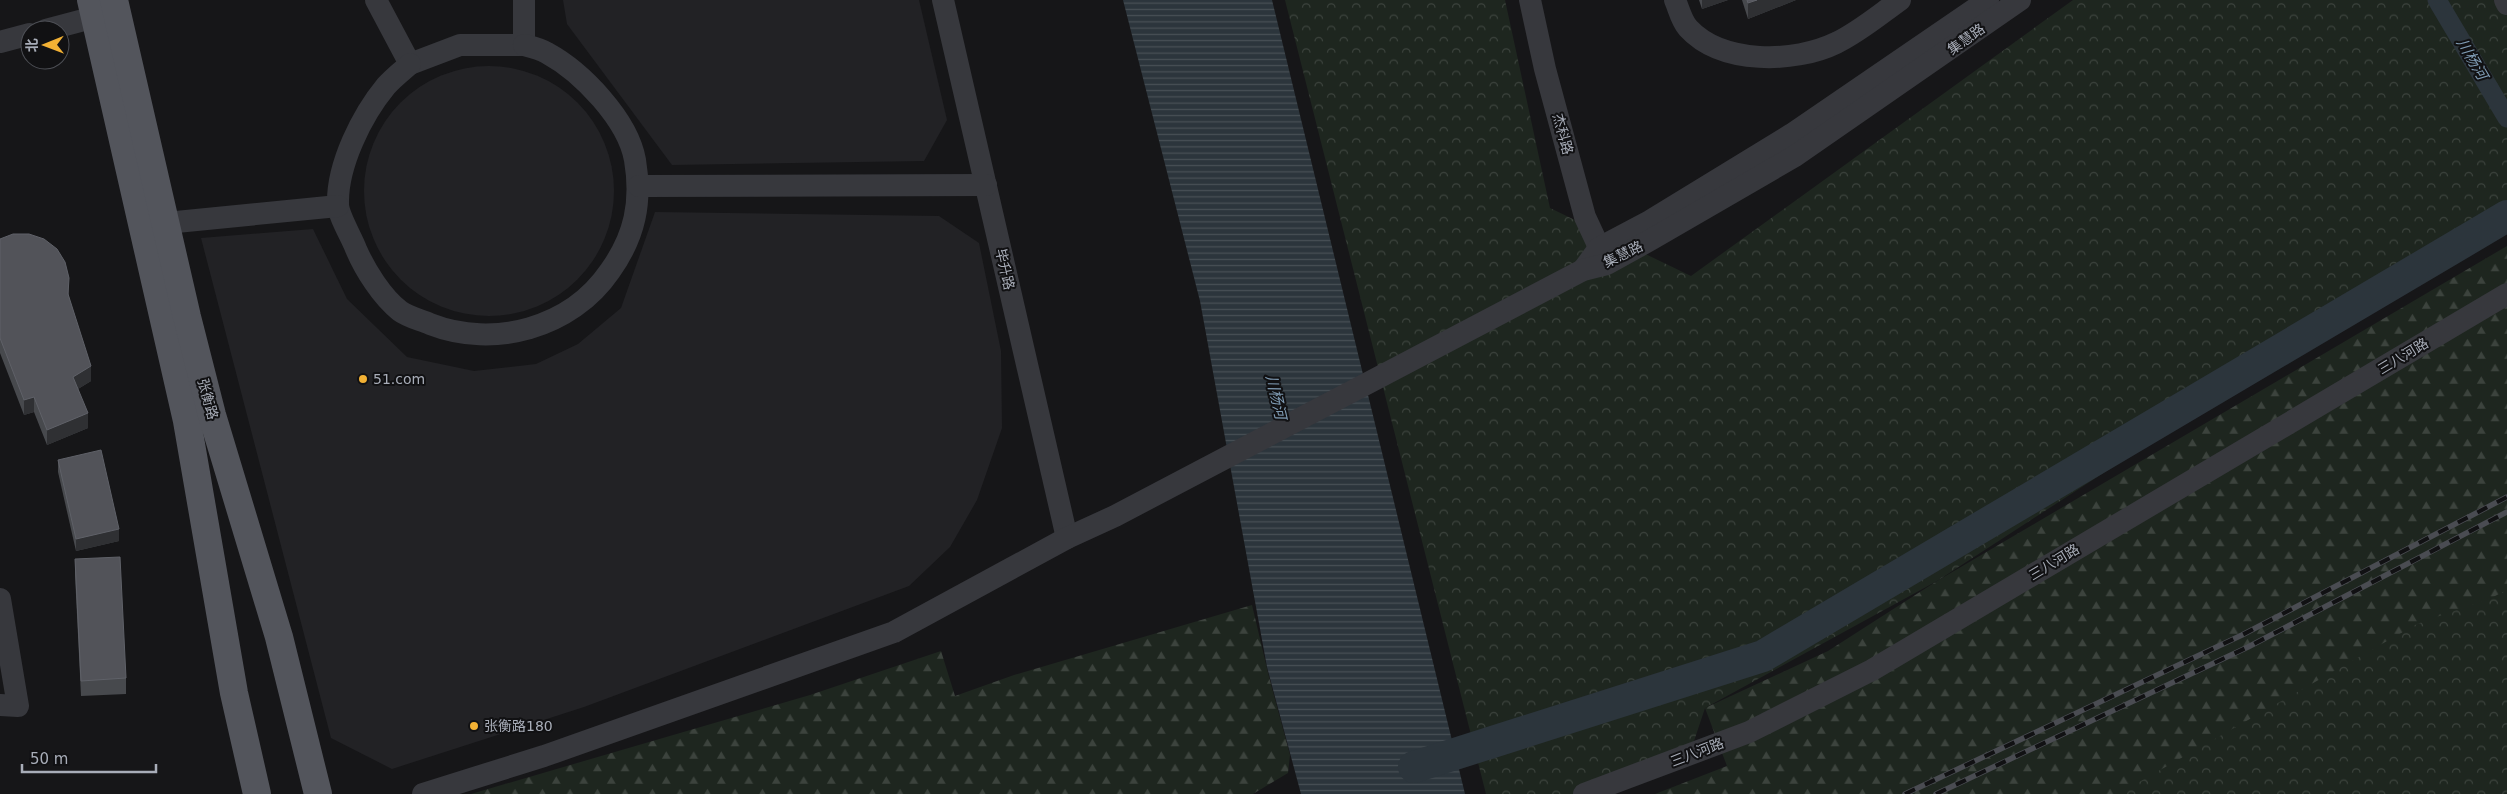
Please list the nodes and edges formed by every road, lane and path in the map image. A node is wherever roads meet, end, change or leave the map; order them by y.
1 (376, 0) edge
2 (524, 0) edge
3 (943, 0) edge
4 (1530, 0) edge
5 (1544, 0) edge
6 (1675, 0) edge
7 (1900, 0) edge
8 (1988, 0) edge
9 (2020, 0) edge
10 (2505, 0) edge
11 (2507, 4) edge
12 (100, 6) edge
13 (1872, 9) edge
14 (68, 20) edge
15 (20, 37) edge
16 (0, 42) edge
17 (524, 45) junction
18 (410, 64) junction
19 (986, 185) junction
20 (639, 186) junction
21 (338, 206) junction
22 (166, 223) junction
23 (1608, 253) junction
24 (2507, 294) edge
25 (1067, 538) junction
26 (0, 599) edge
27 (0, 705) edge
28 (257, 794) edge
29 (318, 794) edge
30 (423, 794) edge
31 (1584, 794) edge

1 - 18 street
2 - 17 street
3 - 19 street, 毕升路
4 - 23 street, 杰科路
5 - 23 street, 杰科路
6 - 13 street
7 - 13 street
8 - 23 street, 集慧路
9 - 23 street, 集慧路
10 - 11 street
12 - 14 street
12 - 22 main road, 张衡路
12 - 28 main road, 张衡路
15 - 16 street
17 - 18 street
17 - 20 street
18 - 21 street
19 - 20 street
19 - 25 street, 毕升路
20 - 21 street
21 - 22 street
22 - 29 main road, 张衡路
23 - 25 street, 集慧路
24 - 31 street, 三八河路
25 - 30 street
26 - 27 street

